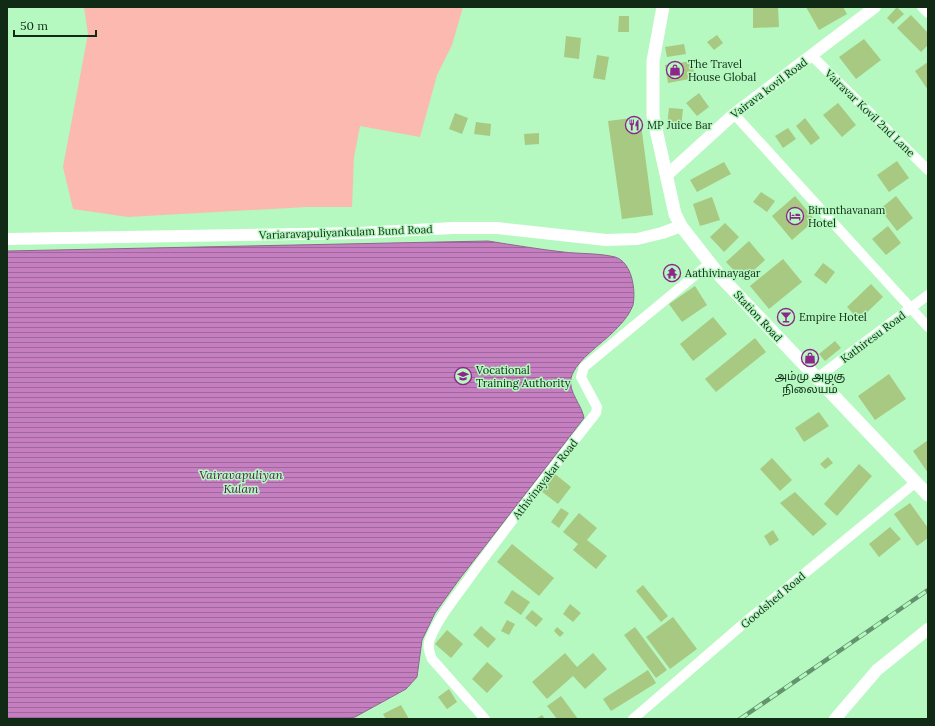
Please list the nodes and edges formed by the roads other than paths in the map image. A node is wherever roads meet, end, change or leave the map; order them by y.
1 (664, 7) edge
2 (875, 7) edge
3 (922, 7) edge
4 (928, 13) edge
5 (812, 56) junction
6 (734, 114) junction
7 (928, 170) edge
8 (667, 175) junction
9 (682, 226) junction
10 (7, 239) edge
11 (710, 262) junction
12 (928, 295) edge
13 (911, 308) junction
14 (928, 327) edge
15 (817, 378) junction
16 (916, 482) junction
17 (928, 495) edge
18 (928, 629) edge
19 (485, 719) edge
20 (632, 719) edge
21 (835, 719) edge

1 - 8 main road, Station Road
2 - 5 street, Vairava kovil Road
3 - 4 street
5 - 6 street, Vairava kovil Road
5 - 7 street, Vairavar Kovil 2nd Lane
6 - 8 street, Vairava kovil Road
6 - 13 street
8 - 9 main road, Station Road
9 - 10 street, Variaravapuliyankulam Bund Road
9 - 11 main road, Station Road
11 - 15 main road, Station Road
11 - 19 street, Athivinayakar Road
12 - 13 street, Kathiresu Road
13 - 14 street
13 - 15 street, Kathiresu Road
15 - 16 main road, Station Road
16 - 17 main road, Station Road
16 - 20 street, Goodshed Road
18 - 21 street

